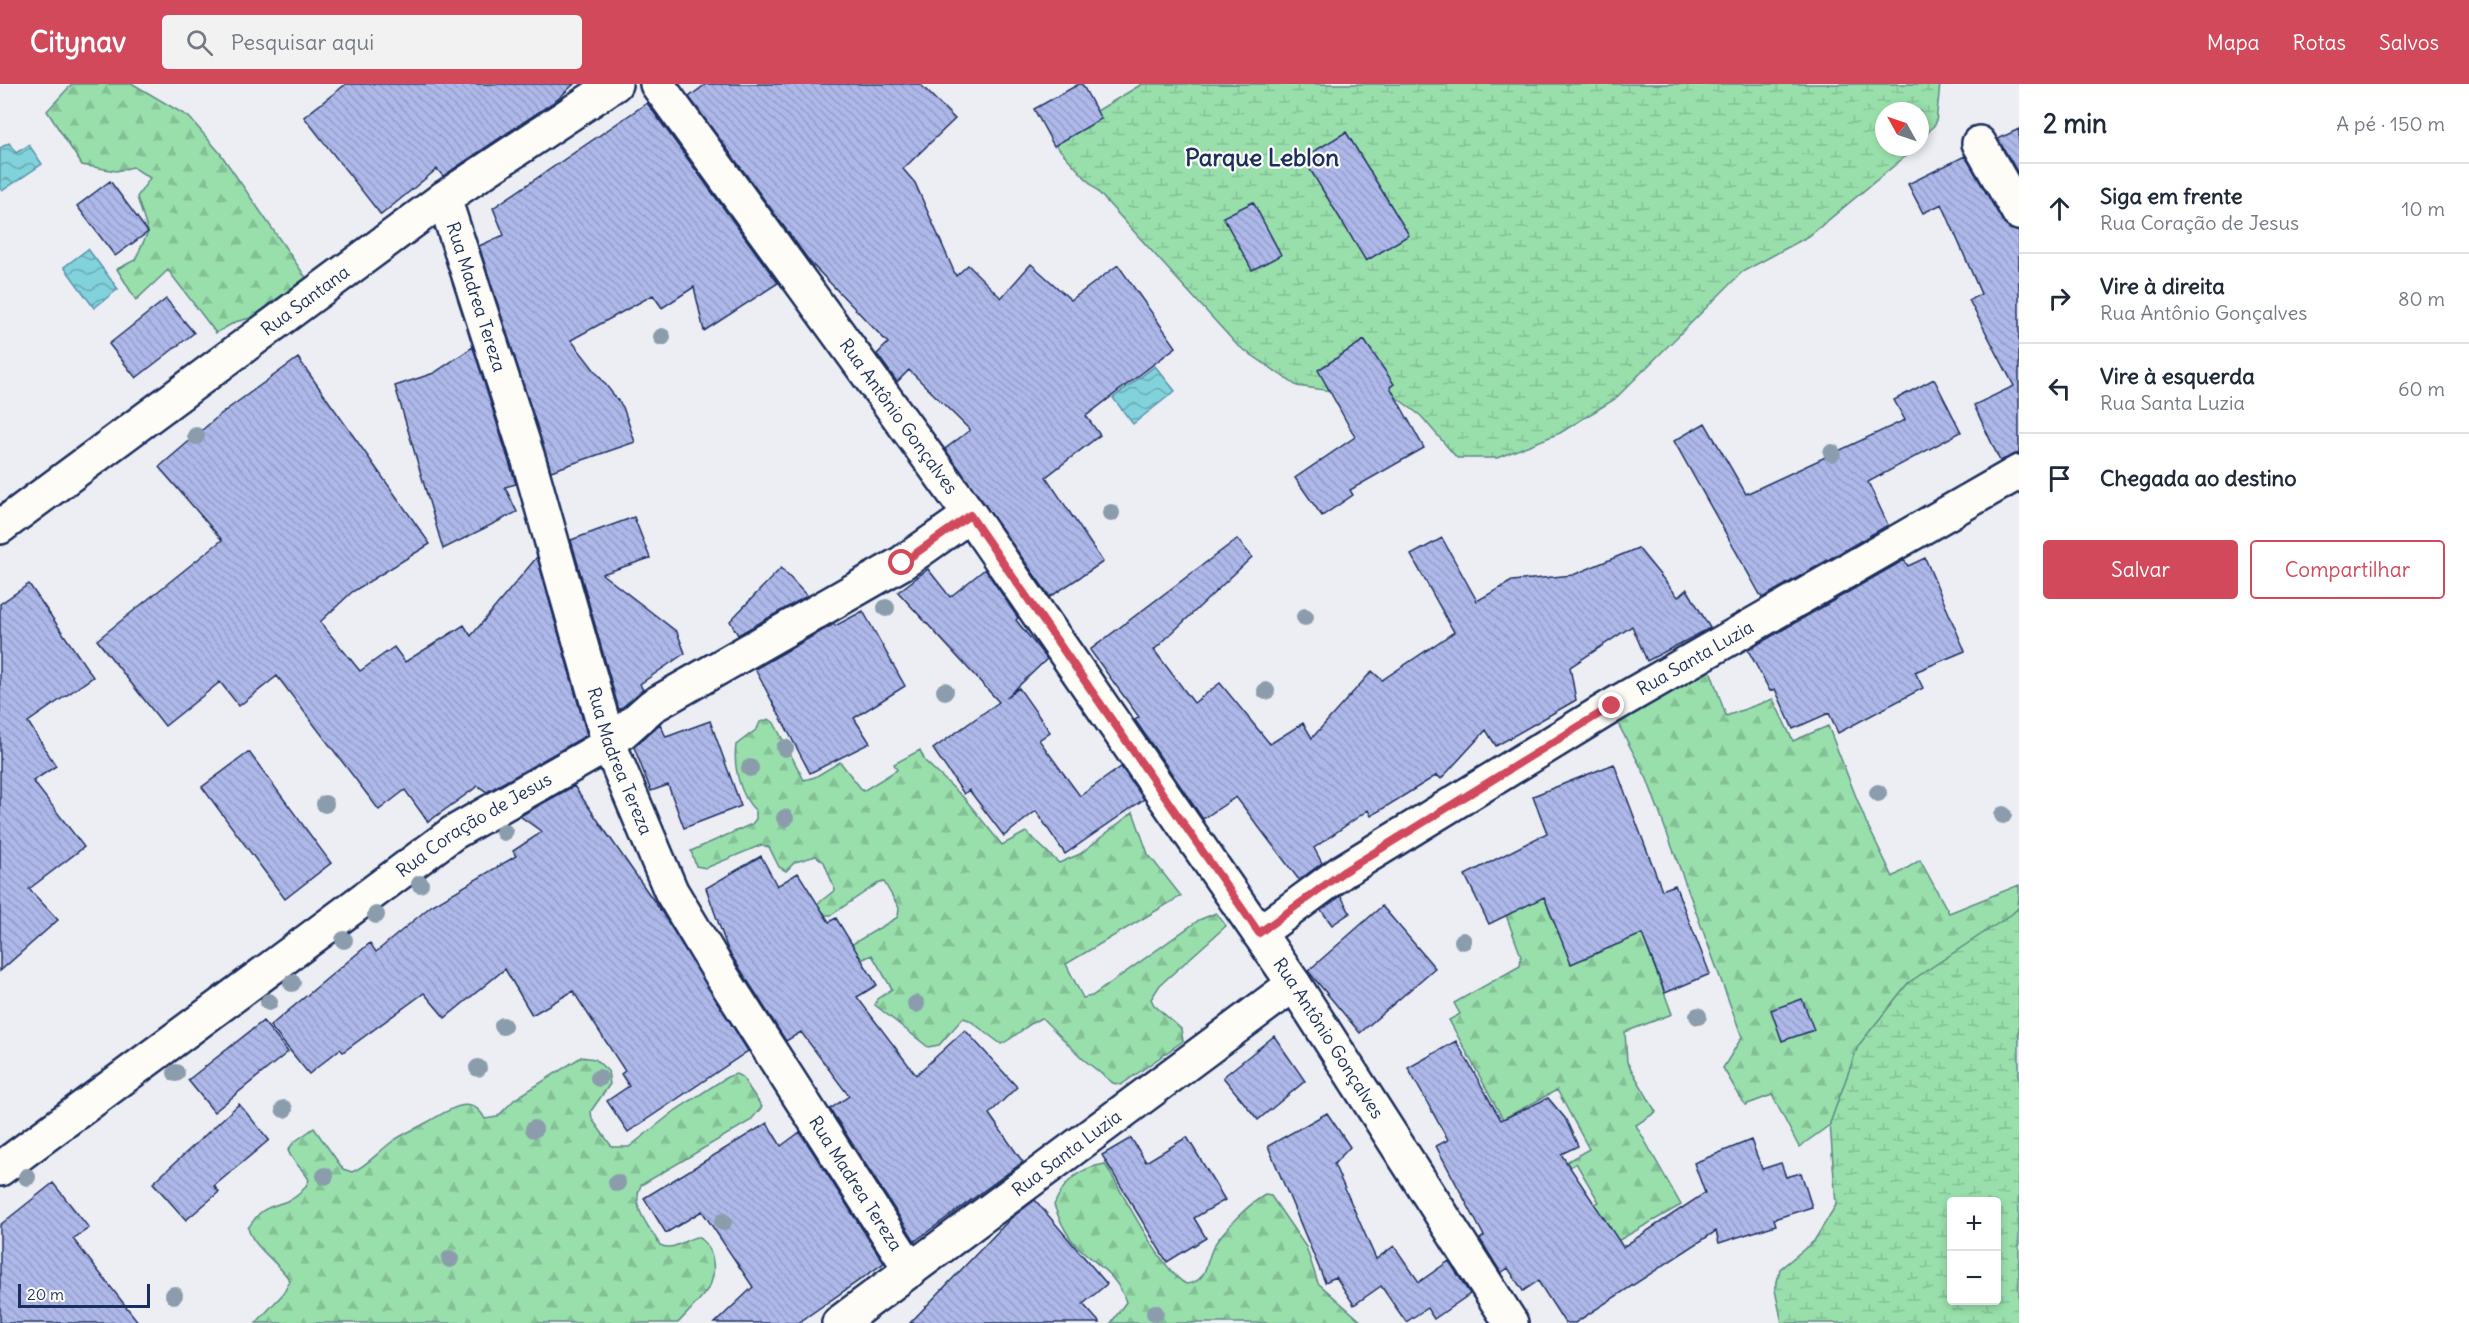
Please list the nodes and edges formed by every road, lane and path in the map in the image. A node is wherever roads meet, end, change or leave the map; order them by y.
1 (615, 84) edge
2 (657, 84) edge
3 (1979, 143) dead end
4 (444, 198) junction
5 (2019, 213) edge
6 (2019, 472) edge
7 (970, 515) junction
8 (0, 527) edge
9 (609, 744) junction
10 (1259, 933) junction
11 (1294, 984) junction
12 (0, 1168) edge
13 (911, 1270) junction
14 (838, 1323) edge
15 (1511, 1323) edge

1 - 4 street, Rua Santana
2 - 7 street, Rua Antônio Gonçalves
3 - 5 street
4 - 8 street, Rua Santana
4 - 9 street, Rua Madrea Tereza
6 - 10 street, Rua Santa Luzia
7 - 9 street, Rua Coração de Jesus
7 - 10 street, Rua Antônio Gonçalves
9 - 12 street, Rua Coração de Jesus
9 - 13 street, Rua Madrea Tereza
10 - 11 street, Rua Antônio Gonçalves
11 - 13 street, Rua Santa Luzia
11 - 15 street, Rua Antônio Gonçalves
13 - 14 street, Rua Santa Luzia

